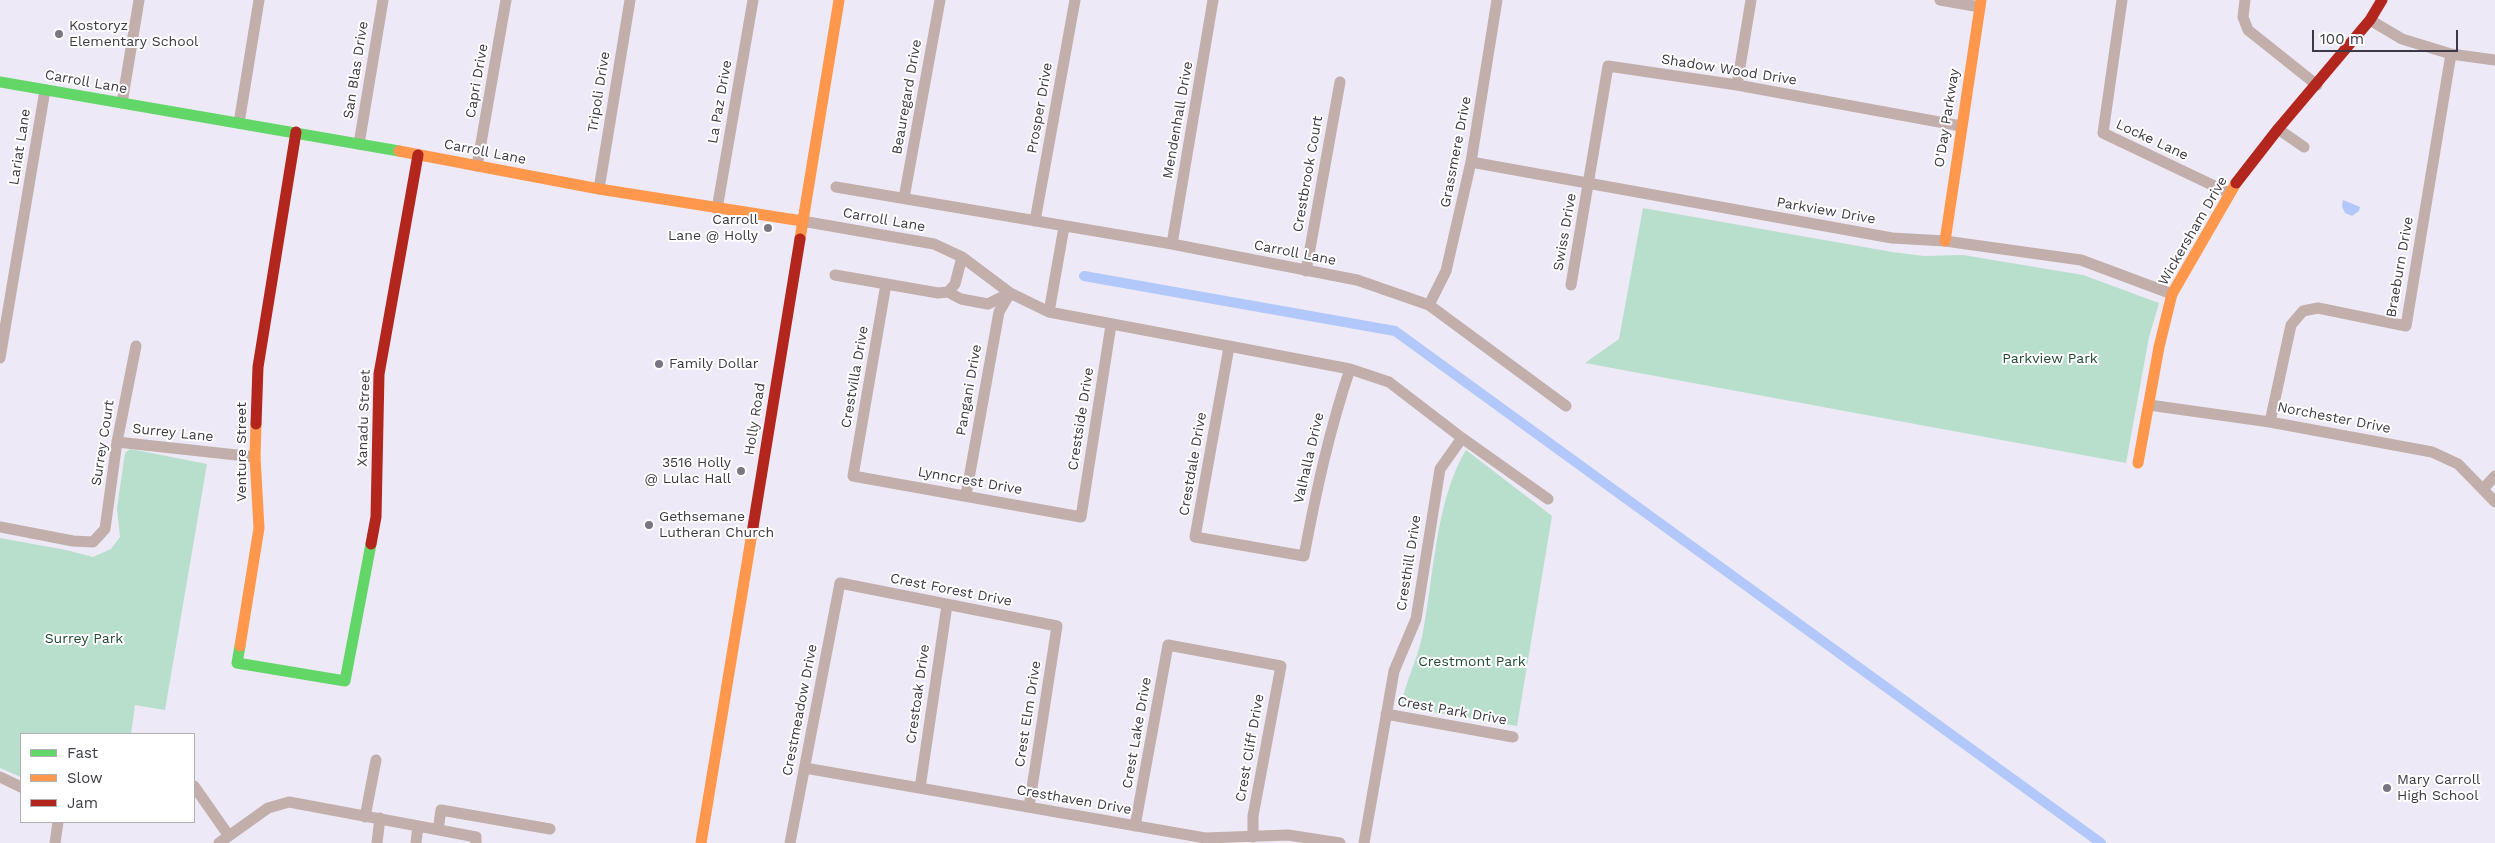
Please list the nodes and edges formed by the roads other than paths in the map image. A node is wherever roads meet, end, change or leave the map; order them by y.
1 (138, 0) edge
2 (259, 0) edge
3 (383, 0) edge
4 (506, 0) edge
5 (630, 0) edge
6 (753, 0) edge
7 (839, 0) edge
8 (940, 0) edge
9 (1075, 0) edge
10 (1213, 0) edge
11 (1497, 0) edge
12 (1751, 0) edge
13 (1940, 0) edge
14 (2122, 0) edge
15 (2245, 0) edge
16 (2382, 0) edge
17 (1981, 4) edge
18 (2370, 20) junction
19 (2451, 54) junction
20 (2495, 60) edge
21 (0, 82) edge
22 (1340, 82) dead end
23 (1737, 85) junction
24 (2318, 85) junction
25 (45, 90) junction
26 (122, 103) junction
27 (238, 123) junction
28 (1960, 126) junction
29 (2278, 129) junction
30 (296, 132) junction
31 (359, 144) junction
32 (2304, 147) dead end
33 (418, 155) junction
34 (1471, 162) junction
35 (477, 166) junction
36 (1589, 183) junction
37 (836, 188) dead end
38 (599, 189) junction
39 (2229, 193) junction
40 (904, 198) junction
41 (718, 209) junction
42 (802, 221) junction
43 (1036, 221) junction
44 (1064, 227) junction
45 (1945, 241) junction
46 (1172, 244) junction
47 (962, 257) junction
48 (1306, 271) junction
49 (835, 275) dead end
50 (886, 284) junction
51 (1571, 285) dead end
52 (948, 292) junction
53 (1010, 293) junction
54 (2172, 294) junction
55 (1429, 305) junction
56 (1048, 312) junction
57 (1111, 325) junction
58 (136, 346) dead end
59 (1230, 347) junction
60 (0, 358) edge
61 (1350, 369) junction
62 (2149, 405) junction
63 (1566, 406) dead end
64 (2270, 422) junction
65 (1462, 438) junction
66 (117, 442) junction
67 (255, 457) junction
68 (2138, 463) dead end
69 (853, 476) joint
70 (2495, 476) edge
71 (2483, 489) junction
72 (966, 495) junction
73 (1548, 499) dead end
74 (2495, 502) edge
75 (1081, 517) joint
76 (0, 527) edge
77 (1304, 556) joint
78 (840, 583) joint
79 (947, 605) junction
80 (1057, 626) joint
81 (1280, 666) joint
82 (345, 682) joint
83 (1386, 714) junction
84 (1513, 737) dead end
85 (376, 760) dead end
86 (805, 768) junction
87 (0, 777) edge
88 (20, 787) edge
89 (195, 787) edge
90 (920, 788) junction
91 (1029, 807) junction
92 (365, 817) junction
93 (380, 818) junction
94 (484, 819) junction
95 (58, 823) edge
96 (418, 826) junction
97 (1135, 826) junction
98 (550, 829) dead end
99 (438, 830) junction
100 (229, 836) junction
101 (1252, 837) junction
102 (476, 840) edge
103 (55, 843) edge
104 (219, 843) edge
105 (377, 843) edge
106 (416, 843) edge
107 (701, 843) edge
108 (790, 843) edge
109 (1340, 843) edge
110 (1364, 843) edge

1 - 26 street
2 - 27 street
3 - 31 street, San Blas Drive
4 - 35 street, Capri Drive
5 - 38 street, Tripoli Drive
6 - 41 street, La Paz Drive
7 - 42 street, Holly Road
8 - 40 street, Beauregard Drive
9 - 43 street, Prosper Drive
10 - 46 street, Mendenhall Drive
11 - 34 street, Grassmere Drive
12 - 23 street
13 - 17 street
14 - 39 street, Locke Lane
15 - 24 street
16 - 18 street, Wickersham Drive
17 - 28 street, O'Day Parkway
18 - 19 street
18 - 24 street, Wickersham Drive
19 - 20 street
19 - 64 street, Braeburn Drive
21 - 25 street, Carroll Lane
22 - 48 street, Crestbrook Court
23 - 28 street, Shadow Wood Drive
23 - 36 street, Shadow Wood Drive
24 - 29 street, Wickersham Drive
25 - 26 street, Carroll Lane
25 - 60 street, Lariat Lane
26 - 27 street, Carroll Lane
27 - 30 street, Carroll Lane
28 - 45 street, O'Day Parkway
29 - 32 street
29 - 39 street, Wickersham Drive
30 - 31 street, Carroll Lane
30 - 67 street, Venture Street
31 - 33 street, Carroll Lane
33 - 35 street, Carroll Lane
33 - 82 street, Xanadu Street
34 - 36 street, Parkview Drive
34 - 55 street, Grassmere Drive
35 - 38 street, Carroll Lane
36 - 45 street, Parkview Drive
36 - 51 street, Swiss Drive
37 - 40 street, Carroll Lane
38 - 41 street, Carroll Lane
39 - 54 street, Wickersham Drive
40 - 43 street, Carroll Lane
41 - 42 street, Carroll Lane
42 - 47 street, Carroll Lane
42 - 107 street, Holly Road
43 - 44 street, Carroll Lane
44 - 46 street, Carroll Lane
44 - 56 street
45 - 54 street, Parkview Drive
46 - 48 street, Carroll Lane
47 - 52 street
47 - 53 street, Carroll Lane
48 - 55 street, Carroll Lane
49 - 50 street
50 - 52 street
50 - 69 street, Crestvilla Drive
52 - 53 street
53 - 56 street, Carroll Lane
53 - 72 street, Pangani Drive
54 - 62 street, Wickersham Drive
55 - 63 street, Carroll Lane
56 - 57 street, Carroll Lane
57 - 59 street, Carroll Lane
57 - 75 street, Crestside Drive
58 - 66 street, Surrey Court
59 - 61 street, Carroll Lane
59 - 77 street, Crestdale Drive
61 - 65 street, Carroll Lane
61 - 77 street, Valhalla Drive
62 - 64 street, Norchester Drive
62 - 68 street, Wickersham Drive
64 - 71 street, Norchester Drive
65 - 73 street, Carroll Lane
65 - 83 street, Cresthill Drive
66 - 67 street, Surrey Lane
66 - 76 street, Surrey Court
67 - 82 street, Venture Street
69 - 72 street, Lynncrest Drive
70 - 71 street
71 - 74 street, Norchester Drive
72 - 75 street, Lynncrest Drive
78 - 79 street, Crest Forest Drive
78 - 86 street, Crestmeadow Drive
79 - 80 street, Crest Forest Drive
79 - 90 street, Crestoak Drive
80 - 91 street, Crest Elm Drive
81 - 97 street, Crest Lake Drive
81 - 101 street, Crest Cliff Drive
83 - 84 street, Crest Park Drive
83 - 110 street, Cresthill Drive
85 - 92 street
86 - 90 street, Cresthaven Drive
86 - 108 street, Crestmeadow Drive
87 - 88 street
89 - 100 street
90 - 91 street, Cresthaven Drive
91 - 97 street, Cresthaven Drive
92 - 93 street
92 - 100 street
93 - 96 street
93 - 105 street
94 - 98 street
94 - 99 street
94 - 102 street
95 - 103 street
96 - 99 street
96 - 106 street
97 - 101 street, Cresthaven Drive
99 - 102 street
100 - 104 street
101 - 109 street, Cresthaven Drive

